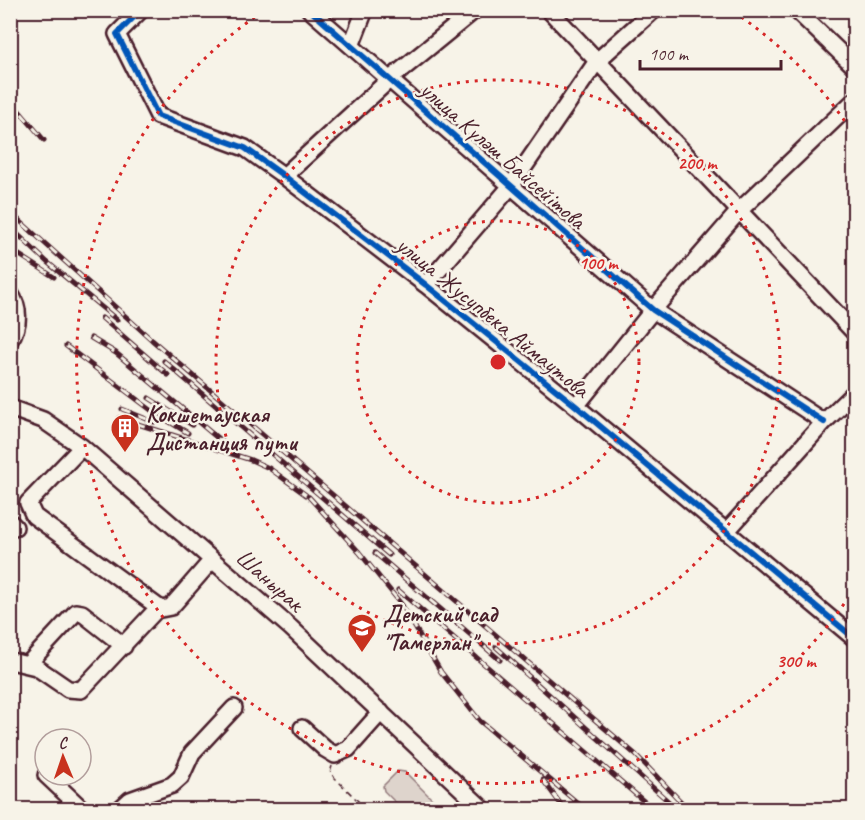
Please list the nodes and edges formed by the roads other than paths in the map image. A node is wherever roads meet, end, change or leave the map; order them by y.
1 (141, 10) edge
2 (310, 10) edge
3 (365, 10) edge
4 (475, 10) edge
5 (549, 10) edge
6 (654, 10) edge
7 (796, 10) edge
8 (351, 46) junction
9 (597, 61) junction
10 (855, 66) edge
11 (389, 80) junction
12 (855, 101) edge
13 (284, 176) junction
14 (511, 186) junction
15 (739, 211) junction
16 (426, 285) junction
17 (10, 293) edge
18 (653, 310) junction
19 (855, 332) edge
20 (10, 340) edge
21 (855, 393) edge
22 (576, 406) junction
23 (10, 408) edge
24 (824, 422) junction
25 (82, 447) junction
26 (726, 532) junction
27 (212, 560) junction
28 (158, 608) junction
29 (855, 638) edge
30 (124, 646) junction
31 (11, 660) edge
32 (28, 664) junction
33 (234, 708) dead end
34 (381, 712) junction
35 (302, 728) dead end
36 (59, 787) edge
37 (83, 810) edge
38 (119, 810) edge
39 (484, 810) edge

1 - 13 street, улица Жусупбека Аймаутова
2 - 8 street, улица Күләш Байсейітова
3 - 8 street
4 - 11 street
5 - 9 street
6 - 9 street
7 - 10 street
8 - 11 street, улица Күләш Байсейітова
9 - 14 street
9 - 15 street
11 - 13 street
11 - 14 street, улица Күләш Байсейітова
12 - 15 street
13 - 16 street, улица Жусупбека Аймаутова
14 - 16 street
14 - 18 street, улица Күләш Байсейітова
15 - 18 street
15 - 19 street
16 - 22 street, улица Жусупбека Аймаутова
17 - 20 street
18 - 22 street
18 - 24 street, улица Күләш Байсейітова
21 - 24 street
22 - 26 street, улица Жусупбека Аймаутова
23 - 25 street, Шанырак
24 - 26 street
25 - 27 street, Шанырак
25 - 28 street
26 - 29 street, улица Жусупбека Аймаутова
27 - 28 street
27 - 34 street, Шанырак
28 - 30 street
30 - 32 street
30 - 32 street
31 - 32 street
33 - 38 street
34 - 35 street
34 - 39 street, Шанырак
36 - 37 street

